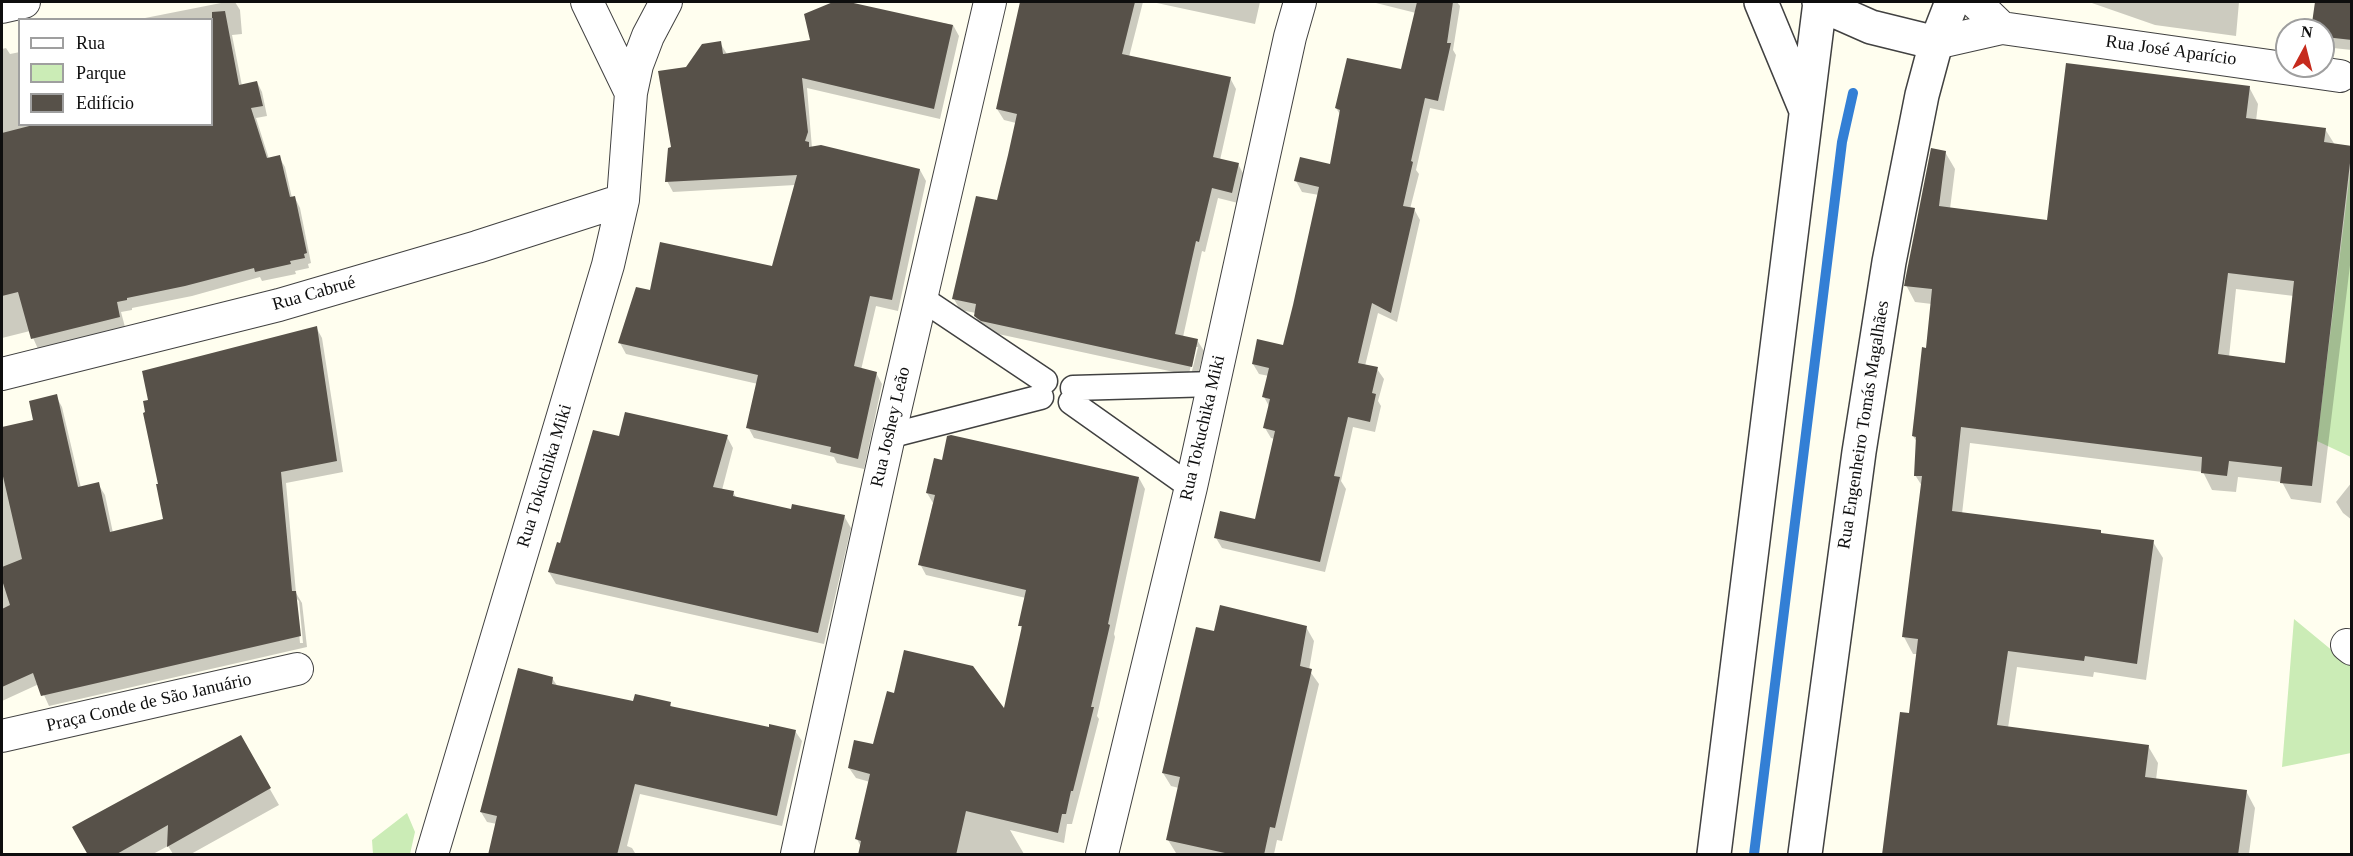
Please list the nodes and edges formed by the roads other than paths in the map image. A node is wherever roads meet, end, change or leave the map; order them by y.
1 (24, 2) edge
2 (587, 2) edge
3 (666, 2) edge
4 (990, 2) edge
5 (1300, 2) edge
6 (1761, 2) edge
7 (1952, 2) edge
8 (1975, 2) edge
9 (1824, 4) edge
10 (2, 7) edge
11 (2002, 28) junction
12 (1927, 41) junction
13 (2340, 76) dead end
14 (631, 93) junction
15 (1806, 112) junction
16 (623, 200) junction
17 (921, 298) junction
18 (2, 374) edge
19 (1214, 384) junction
20 (1043, 389) junction
21 (1072, 395) junction
22 (889, 436) junction
23 (1191, 487) junction
24 (297, 669) dead end
25 (2, 736) edge
26 (432, 855) edge
27 (797, 855) edge
28 (1102, 855) edge
29 (1714, 855) edge
30 (1805, 855) edge

1 - 10 street
2 - 14 street
3 - 14 street, Rua Tokuchika Miki
4 - 17 street, Rua Joshey Leão
5 - 19 street, Rua Tokuchika Miki
6 - 15 street
7 - 12 street, Rua Engenheiro Tomás Magalhães
8 - 11 street
9 - 12 street
9 - 15 street
11 - 12 street, Rua José Aparício
11 - 13 street, Rua José Aparício
12 - 30 street, Rua Engenheiro Tomás Magalhães
14 - 16 street, Rua Tokuchika Miki
15 - 29 street
16 - 18 street, Rua Cabrué
16 - 26 street, Rua Tokuchika Miki
17 - 20 street
17 - 22 street, Rua Joshey Leão
19 - 21 street
19 - 23 street, Rua Tokuchika Miki
20 - 21 street
20 - 22 street
21 - 23 street
22 - 27 street, Rua Joshey Leão
23 - 28 street, Rua Tokuchika Miki
24 - 25 street, Praça Conde de São Januário

